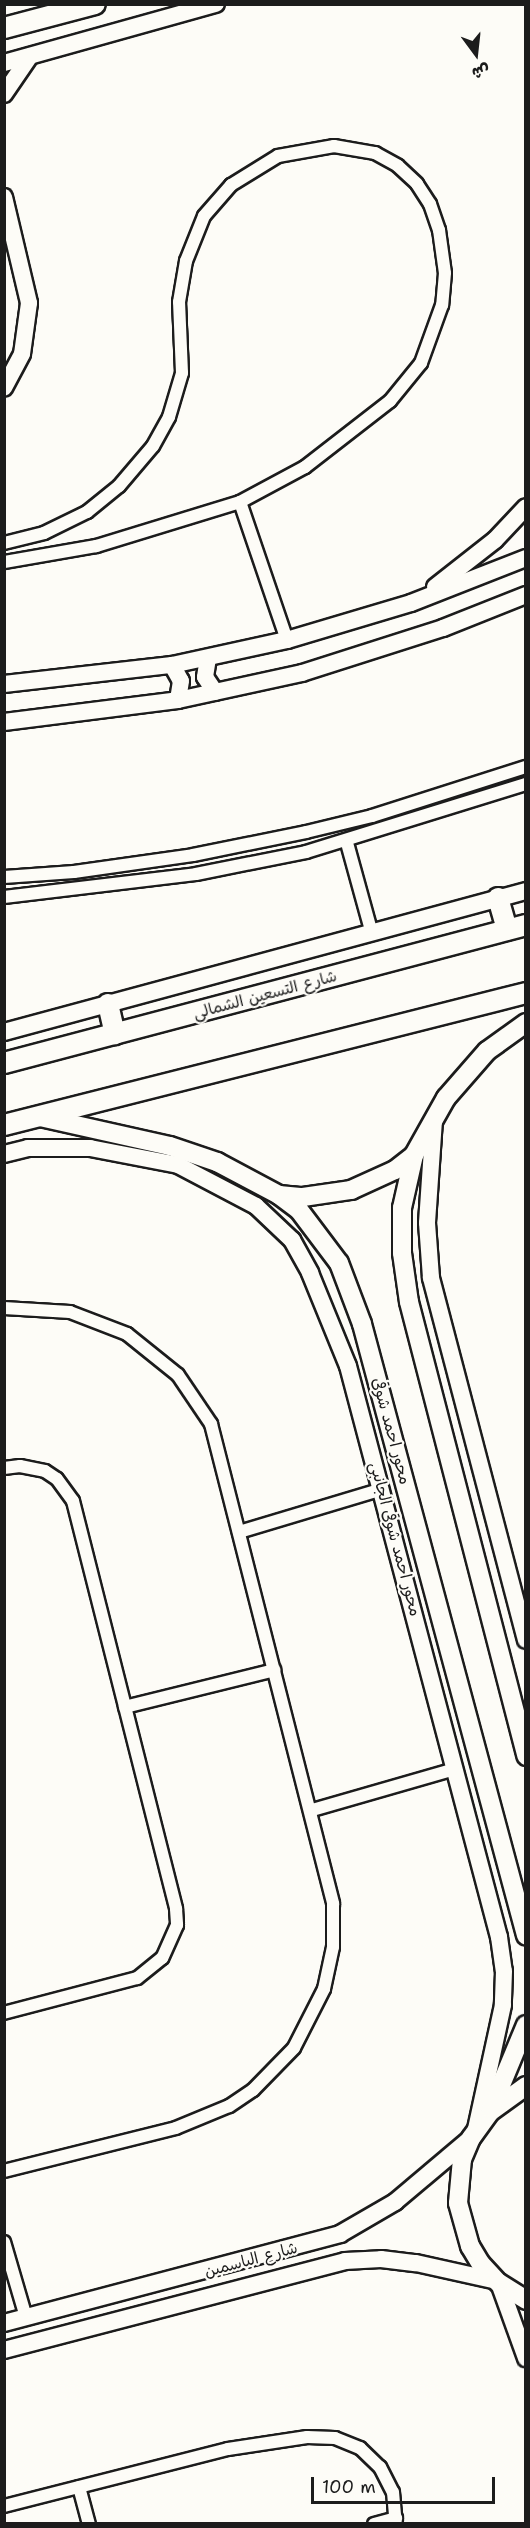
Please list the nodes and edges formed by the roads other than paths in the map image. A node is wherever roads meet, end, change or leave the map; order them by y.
1 (95, 4) edge
2 (216, 4) edge
3 (4, 28) edge
4 (30, 56) junction
5 (4, 63) edge
6 (4, 94) edge
7 (4, 197) edge
8 (4, 388) edge
9 (240, 502) junction
10 (525, 507) edge
11 (4, 543) edge
12 (525, 558) edge
13 (4, 562) edge
14 (525, 596) edge
15 (411, 603) junction
16 (287, 640) junction
17 (208, 658) junction
18 (172, 665) junction
19 (4, 684) edge
20 (215, 692) junction
21 (178, 700) junction
22 (4, 722) edge
23 (525, 767) edge
24 (525, 784) edge
25 (462, 788) junction
26 (468, 805) junction
27 (347, 843) junction
28 (4, 877) edge
29 (525, 891) edge
30 (4, 897) edge
31 (498, 898) junction
32 (516, 927) edge
33 (372, 934) junction
34 (525, 993) edge
35 (108, 1004) junction
36 (525, 1023) edge
37 (4, 1032) edge
38 (115, 1034) junction
39 (4, 1063) edge
40 (40, 1117) junction
41 (434, 1120) junction
42 (4, 1125) edge
43 (4, 1154) edge
44 (414, 1155) junction
45 (279, 1194) junction
46 (4, 1308) edge
47 (4, 1468) edge
48 (382, 1489) junction
49 (239, 1532) junction
50 (525, 1640) edge
51 (275, 1670) junction
52 (125, 1707) junction
53 (525, 1756) edge
54 (455, 1769) junction
55 (312, 1810) junction
56 (525, 1935) edge
57 (4, 2013) edge
58 (525, 2025) edge
59 (525, 2086) edge
60 (490, 2112) junction
61 (474, 2134) junction
62 (4, 2171) edge
63 (4, 2241) edge
64 (200, 2273) junction
65 (498, 2282) junction
66 (206, 2295) junction
67 (525, 2300) edge
68 (26, 2317) junction
69 (4, 2323) edge
70 (4, 2349) edge
71 (525, 2358) edge
72 (78, 2487) junction
73 (4, 2506) edge
74 (396, 2521) edge
75 (89, 2523) edge
76 (374, 2523) edge

1 - 3 main road
2 - 4 street
4 - 5 street
4 - 6 street
7 - 8 street
9 - 11 street
9 - 13 street
9 - 16 street
10 - 15 street
12 - 15 street
14 - 20 street
15 - 16 street
16 - 17 street
17 - 18 street
17 - 20 street
18 - 19 street
18 - 21 street
20 - 21 street
21 - 22 street
23 - 25 street
24 - 26 street
25 - 26 street
25 - 28 street
26 - 27 street
27 - 30 street
27 - 33 street
29 - 31 street
31 - 32 main road
31 - 33 street
32 - 38 main road, شارع التسعين الشمالى
33 - 35 street
34 - 40 main road
35 - 37 street
35 - 38 main road
36 - 41 main road
38 - 39 main road, شارع التسعين الشمالى
40 - 42 main road
40 - 45 main road, محور احمد شوقى
41 - 44 main road
41 - 50 street
43 - 48 street, محور احمد شوقى الجانبى
44 - 45 main road
44 - 53 main road
45 - 56 main road, محور احمد شوقى
46 - 49 street
47 - 52 street
48 - 49 street
48 - 54 street, محور احمد شوقى الجانبى
49 - 51 street
51 - 52 street
51 - 55 street
52 - 57 street
54 - 55 street
54 - 61 street, محور احمد شوقى الجانبى
55 - 62 street
58 - 60 main road
59 - 60 main road
60 - 61 main road
61 - 64 street, شارع الياسمين
61 - 65 main road
63 - 68 street
64 - 66 street
64 - 68 street, شارع الياسمين
65 - 66 street, شارع الياسمين
65 - 67 main road
65 - 71 street
66 - 70 street, شارع الياسمين
68 - 69 street, شارع الياسمين
72 - 73 street
72 - 74 street
72 - 75 street
74 - 76 street

